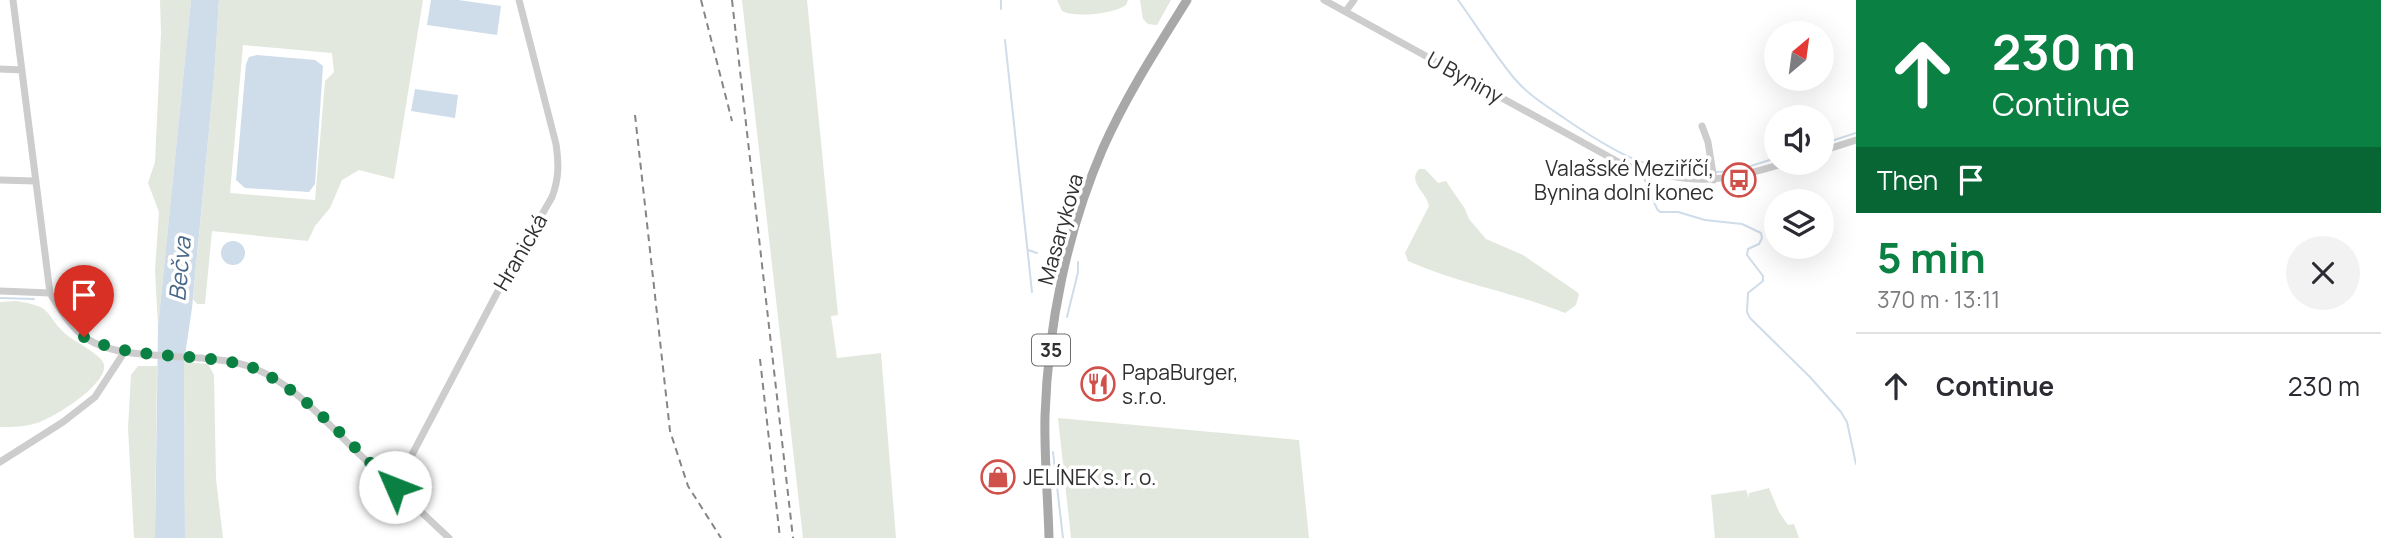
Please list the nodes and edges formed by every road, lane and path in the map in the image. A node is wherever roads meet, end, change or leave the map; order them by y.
1 (13, 0) edge
2 (519, 0) edge
3 (1187, 0) edge
4 (1324, 0) edge
5 (1354, 0) edge
6 (1346, 11) junction
7 (0, 69) edge
8 (22, 69) junction
9 (1702, 126) dead end
10 (1856, 140) edge
11 (1834, 147) edge
12 (1764, 169) edge
13 (1714, 178) junction
14 (0, 180) edge
15 (35, 181) junction
16 (0, 292) edge
17 (50, 293) junction
18 (125, 351) junction
19 (0, 462) edge
20 (395, 487) junction
21 (1048, 490) junction
22 (449, 538) edge
23 (1049, 538) edge
24 (1055, 538) edge

1 - 8 street
2 - 20 street, Hranická
3 - 21 main road, Masarykova / 35
4 - 6 street, U Byniny
5 - 6 street
6 - 13 street, U Byniny
7 - 8 street
8 - 15 street
9 - 13 street
10 - 11 street
12 - 13 street, U Byniny
14 - 15 street
15 - 17 street
16 - 17 street
17 - 18 street
18 - 19 street
18 - 20 street
20 - 22 street
21 - 23 main road, Masarykova / 35
21 - 24 main road, Masarykova / 35

